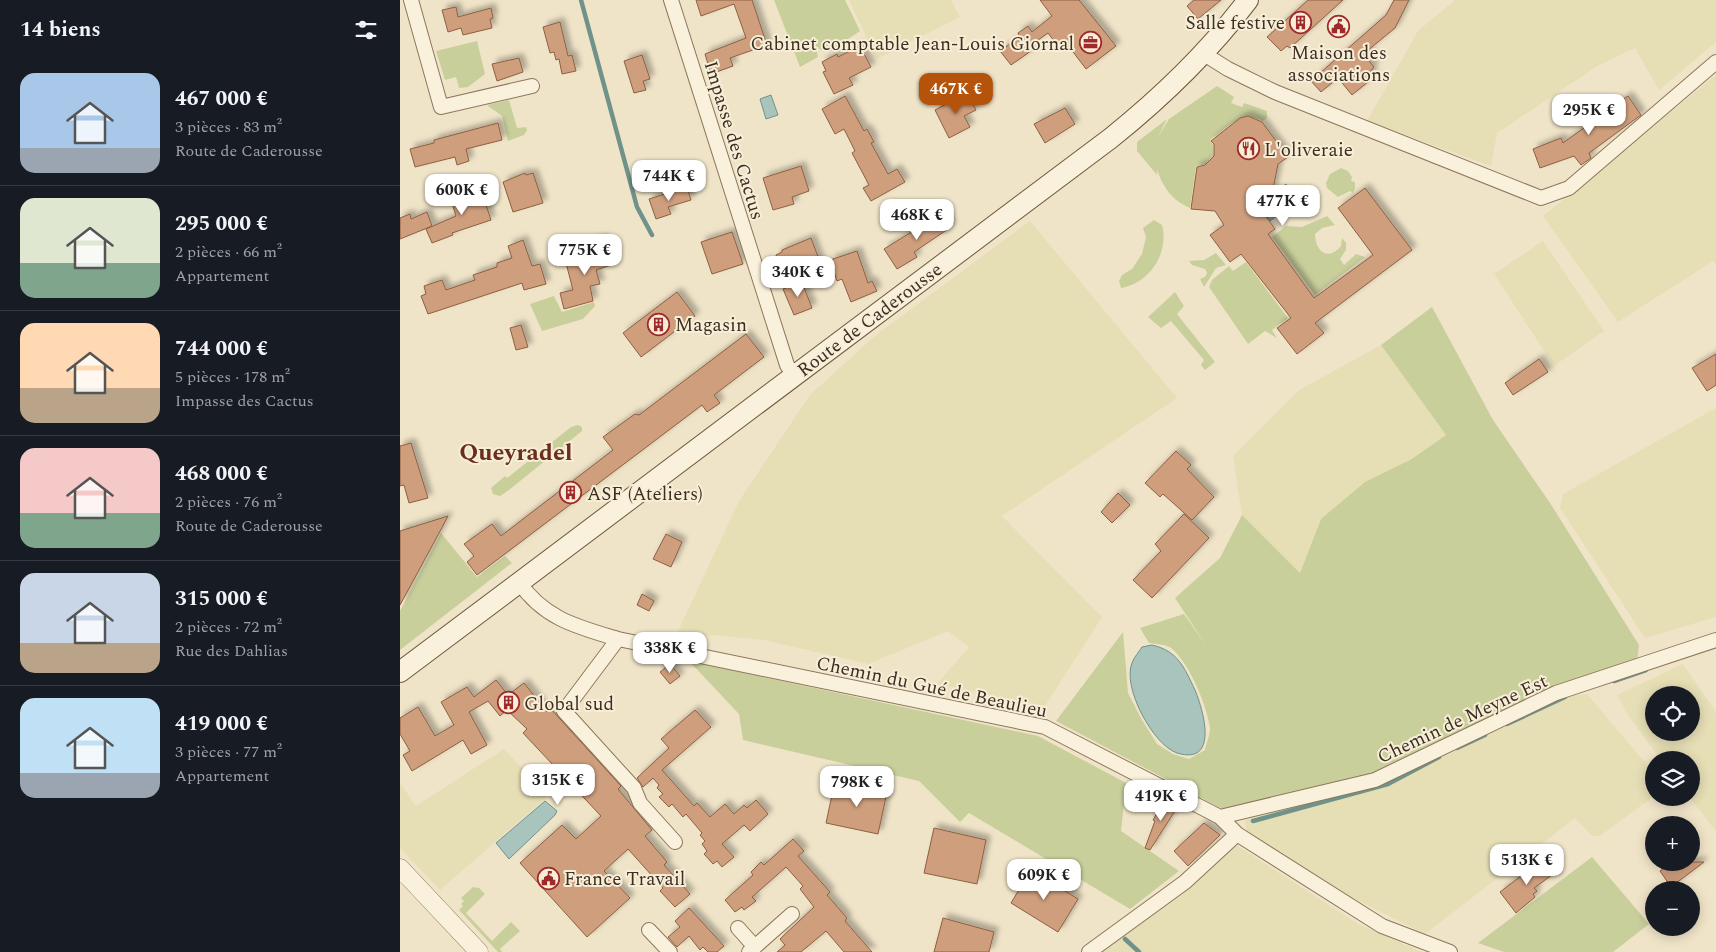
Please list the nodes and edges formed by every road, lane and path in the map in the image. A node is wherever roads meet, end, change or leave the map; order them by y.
1 (411, 0) edge
2 (671, 0) edge
3 (1248, 0) edge
4 (1204, 54) junction
5 (1716, 62) edge
6 (532, 86) dead end
7 (794, 376) junction
8 (519, 582) junction
9 (618, 639) junction
10 (1716, 640) edge
11 (400, 672) edge
12 (1220, 817) junction
13 (1237, 834) junction
14 (675, 842) dead end
15 (400, 868) edge
16 (792, 914) dead end
17 (738, 928) dead end
18 (649, 930) dead end
19 (752, 949) edge
20 (479, 952) edge
21 (670, 952) edge
22 (1089, 952) edge
23 (1450, 952) edge

1 - 6 street
2 - 7 street, Impasse des Cactus
3 - 4 main road, Route de Caderousse
4 - 5 street
4 - 7 main road, Route de Caderousse
7 - 8 main road, Route de Caderousse
8 - 9 street, Chemin du Gué de Beaulieu
8 - 11 main road, Route de Caderousse
9 - 12 street, Chemin du Gué de Beaulieu
9 - 14 street
10 - 12 street, Chemin de Meyne Est
12 - 13 street, Chemin du Gué de Beaulieu
13 - 22 street
13 - 23 street, Chemin du Gué de Beaulieu
15 - 20 street
16 - 19 street
17 - 19 street
18 - 21 street

